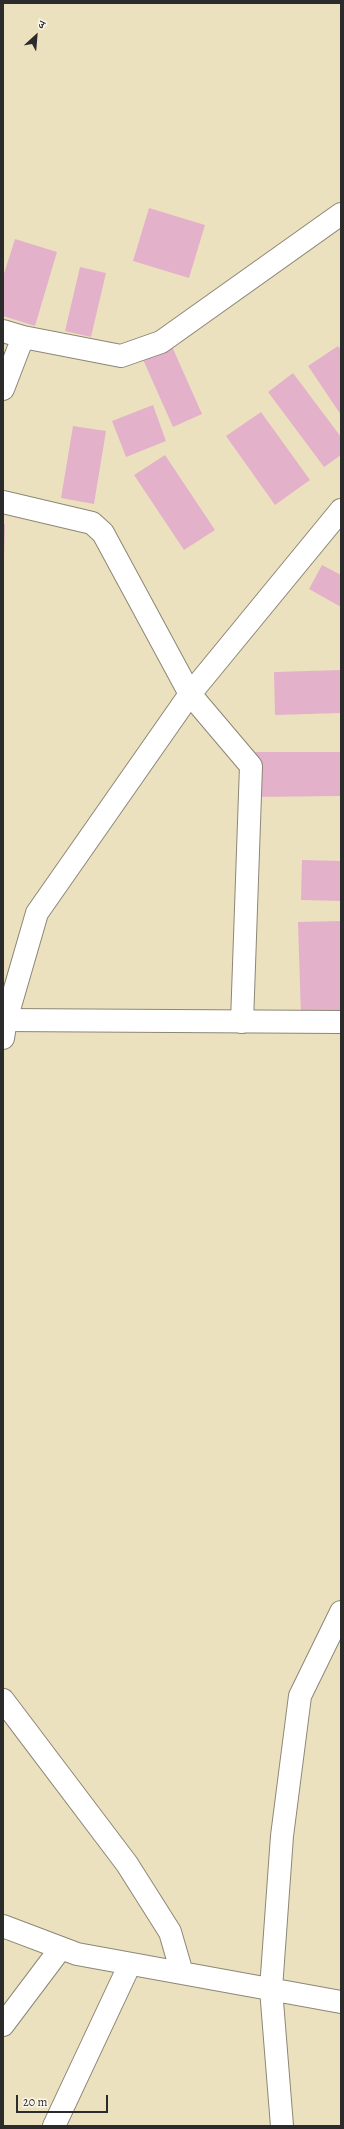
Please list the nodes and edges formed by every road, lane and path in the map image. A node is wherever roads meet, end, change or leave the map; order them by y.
1 (341, 214) edge
2 (13, 334) edge
3 (3, 389) edge
4 (3, 502) edge
5 (340, 513) edge
6 (190, 694) junction
7 (242, 1022) junction
8 (341, 1022) edge
9 (4, 1026) edge
10 (341, 1612) edge
11 (3, 1700) edge
12 (3, 1926) edge
13 (61, 1948) junction
14 (130, 1964) junction
15 (182, 1973) junction
16 (270, 1989) junction
17 (341, 2002) edge
18 (3, 2025) edge
19 (54, 2126) edge
20 (282, 2126) edge

1 - 2 street
2 - 3 street
4 - 6 street
5 - 6 street
6 - 7 street
6 - 9 street
7 - 8 street
7 - 9 street
10 - 16 street
11 - 15 street
12 - 13 street
13 - 14 street
13 - 18 street
14 - 15 street
14 - 19 street
15 - 16 street
16 - 17 street
16 - 20 street

